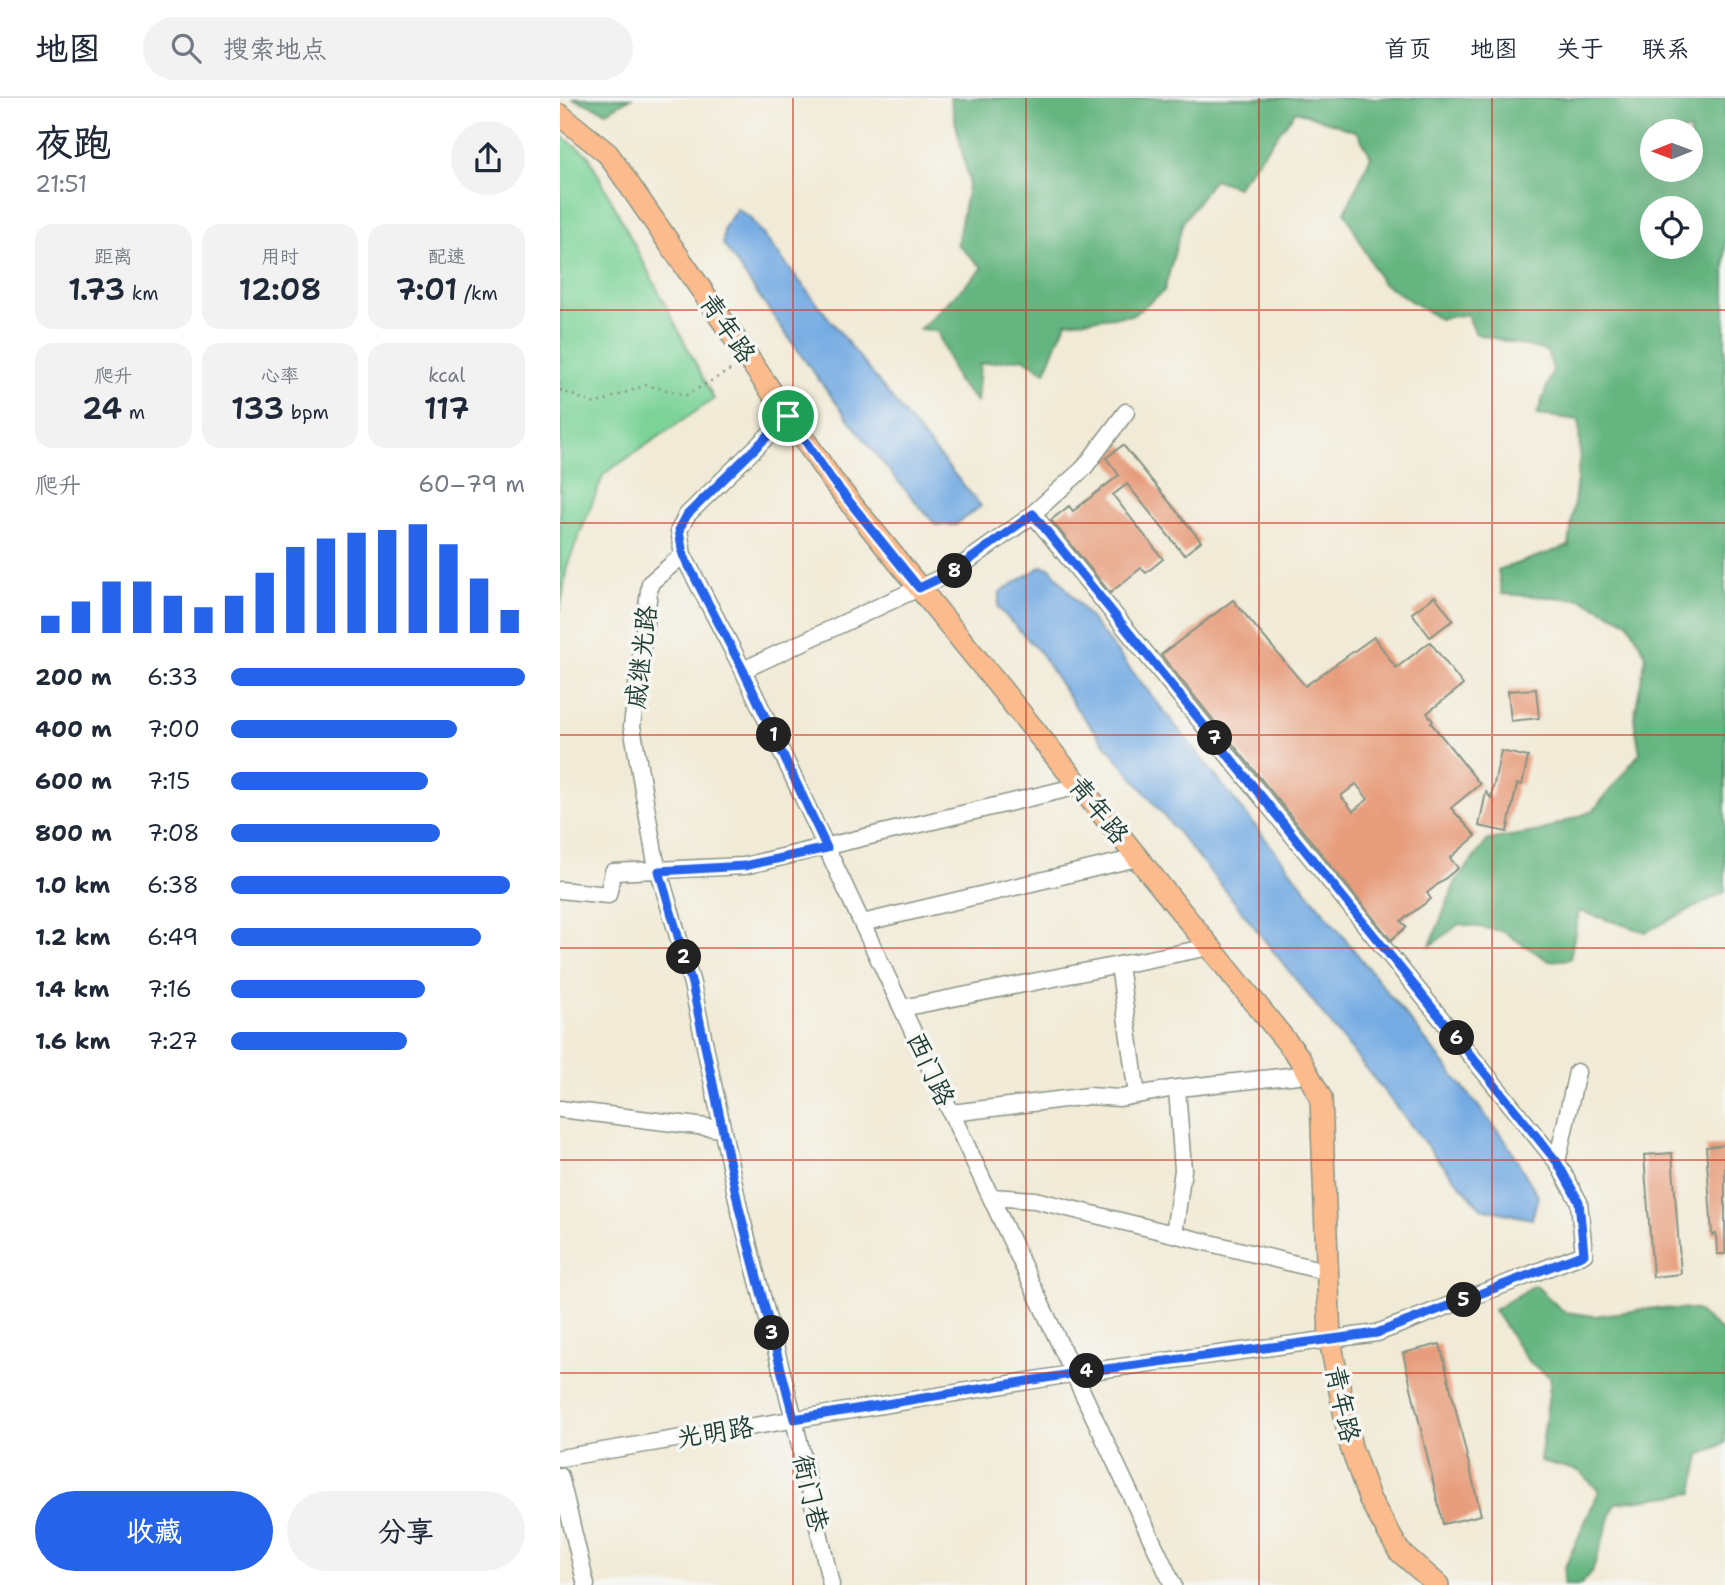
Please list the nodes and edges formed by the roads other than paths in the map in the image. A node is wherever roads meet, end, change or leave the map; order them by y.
1 (560, 115) edge
2 (1126, 412) dead end
3 (788, 416) junction
4 (1030, 517) junction
5 (683, 555) junction
6 (919, 588) junction
7 (743, 670) junction
8 (1079, 786) junction
9 (827, 848) junction
10 (1138, 858) junction
11 (659, 871) junction
12 (560, 890) edge
13 (862, 923) junction
14 (1210, 947) junction
15 (1119, 965) junction
16 (902, 1008) junction
17 (1577, 1072) dead end
18 (1308, 1074) junction
19 (1177, 1088) junction
20 (1137, 1095) junction
21 (560, 1109) edge
22 (952, 1113) junction
23 (722, 1129) junction
24 (1557, 1162) junction
25 (991, 1197) junction
26 (1174, 1234) junction
27 (1328, 1272) junction
28 (1330, 1340) junction
29 (1074, 1373) junction
30 (794, 1419) junction
31 (560, 1458) edge
32 (560, 1476) edge
33 (586, 1585) edge
34 (831, 1585) edge
35 (1173, 1585) edge
36 (1438, 1585) edge

1 - 3 main road, 青年路
2 - 4 street
3 - 5 street
3 - 6 main road, 青年路
4 - 6 street
4 - 24 street
5 - 7 street, 西门路
5 - 11 street, 戚继光路
6 - 7 street
6 - 8 main road, 青年路
7 - 9 street, 西门路
8 - 9 street
8 - 10 main road, 青年路
9 - 11 street
9 - 13 street, 西门路
10 - 13 street
10 - 14 main road, 青年路
11 - 12 street
11 - 23 street, 衙门巷
13 - 16 street, 西门路
14 - 15 street
14 - 18 main road, 青年路
15 - 16 street
15 - 20 street
16 - 22 street, 西门路
17 - 24 street
18 - 19 street
18 - 27 main road, 青年路
19 - 20 street
19 - 26 street
20 - 22 street
21 - 23 street
22 - 25 street, 西门路
23 - 30 street, 衙门巷
24 - 28 street, 光明路
25 - 26 street
25 - 29 street, 西门路
26 - 27 street
27 - 28 main road, 青年路
28 - 29 street, 光明路
28 - 36 main road, 青年路
29 - 30 street, 光明路
29 - 35 street, 西门路
30 - 31 street, 光明路
30 - 34 street, 衙门巷
32 - 33 street

